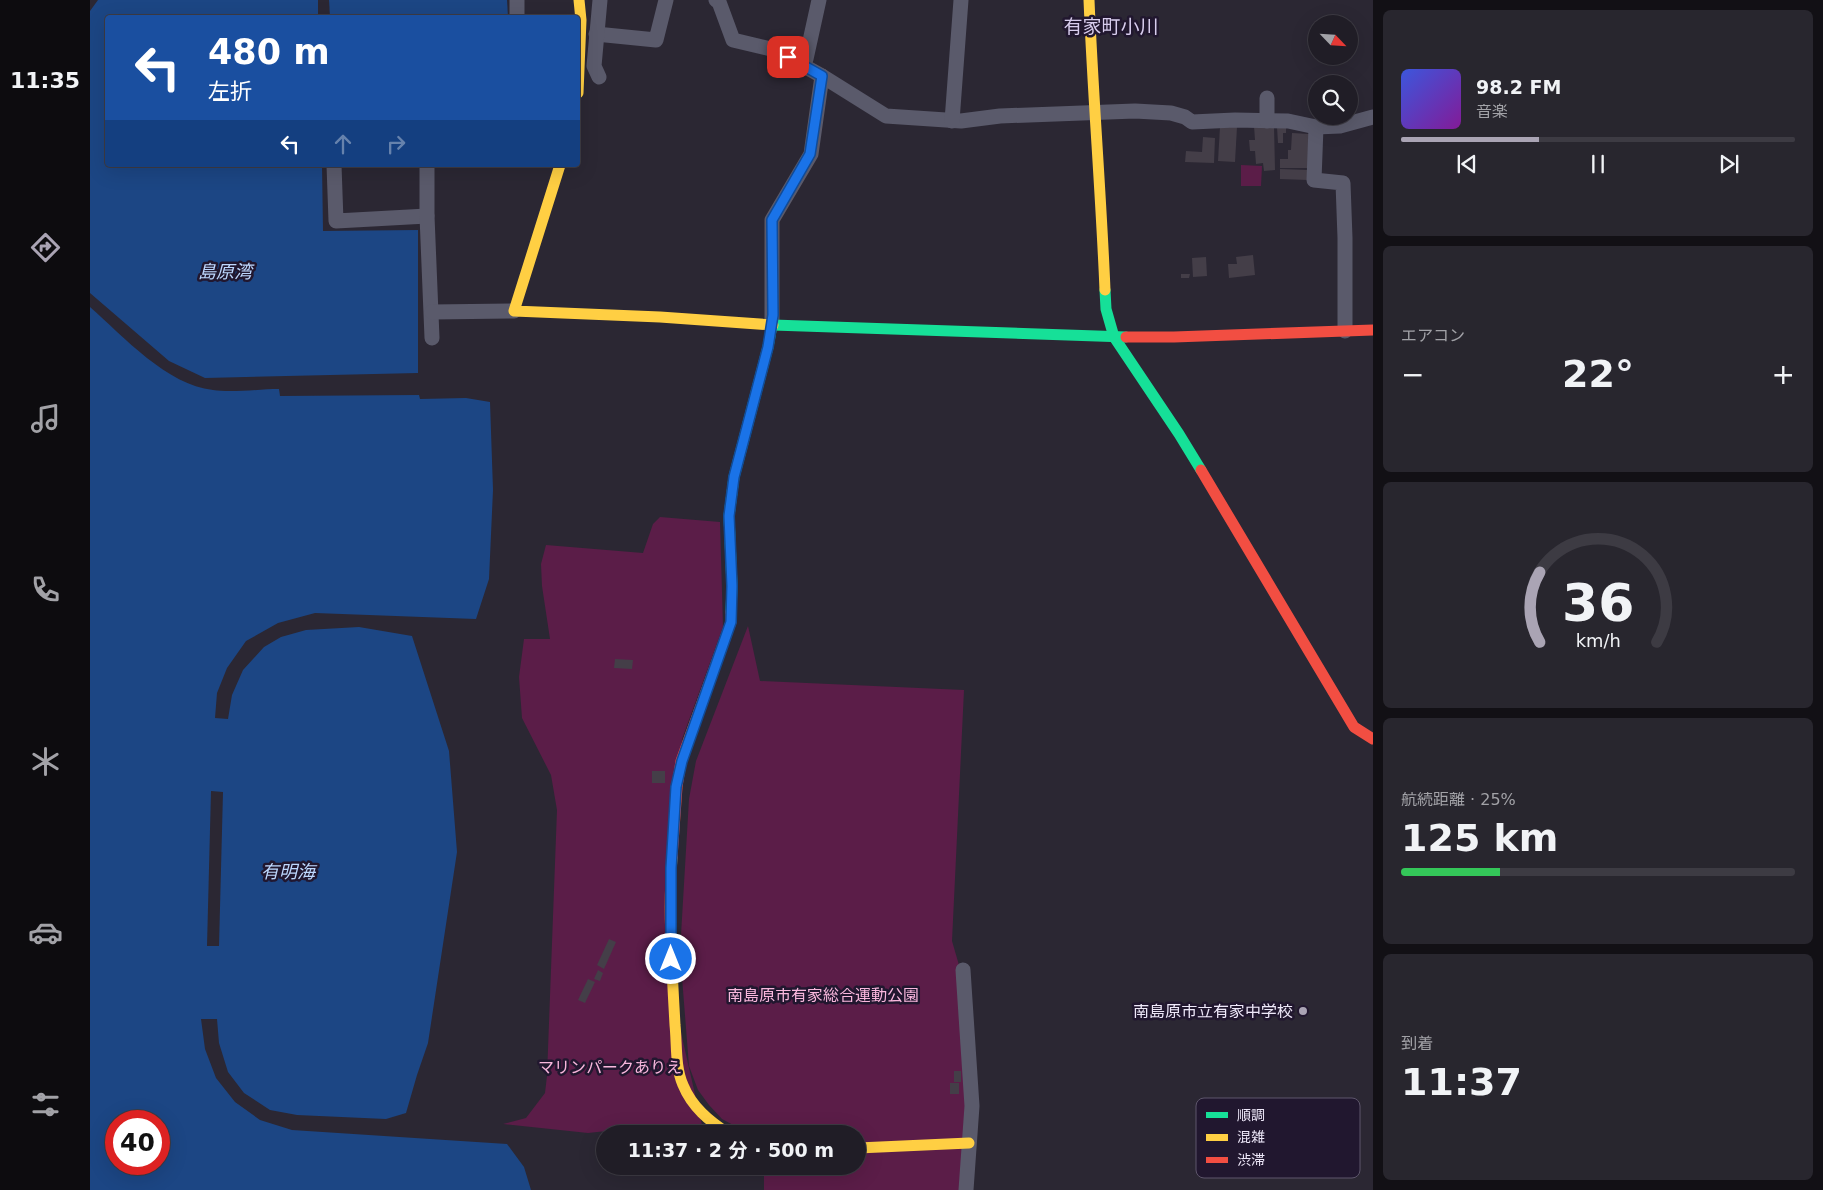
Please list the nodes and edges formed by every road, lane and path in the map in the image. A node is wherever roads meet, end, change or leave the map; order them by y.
1 (516, 0) edge
2 (579, 0) edge
3 (600, 0) edge
4 (666, 0) edge
5 (716, 0) edge
6 (819, 0) edge
7 (962, 0) edge
8 (1090, 0) edge
9 (517, 15) edge
10 (579, 15) edge
11 (596, 34) junction
12 (802, 64) junction
13 (822, 76) junction
14 (599, 77) dead end
15 (1267, 98) dead end
16 (1094, 113) junction
17 (1373, 117) edge
18 (952, 120) junction
19 (1267, 121) junction
20 (1316, 127) junction
21 (334, 167) edge
22 (427, 167) edge
23 (559, 167) edge
24 (427, 216) junction
25 (514, 311) junction
26 (432, 312) junction
27 (772, 325) junction
28 (1373, 330) edge
29 (1345, 331) junction
30 (432, 338) dead end
31 (1114, 338) junction
32 (1373, 739) edge
33 (963, 970) dead end
34 (715, 1125) edge
35 (969, 1144) junction
36 (866, 1148) edge
37 (966, 1190) edge

1 - 9 street
2 - 10 street
3 - 11 street
4 - 11 street
5 - 12 street
6 - 12 street
7 - 18 street
8 - 16 street
11 - 14 street
12 - 13 street
13 - 18 street
13 - 27 street
15 - 19 street
16 - 18 street
16 - 19 street
16 - 31 street
17 - 20 street
19 - 20 street
20 - 29 street
21 - 24 street
22 - 24 street
23 - 25 street
24 - 26 street
25 - 26 street
25 - 27 street
26 - 30 street
27 - 31 street
27 - 34 street
28 - 29 street
29 - 31 street
31 - 32 street
33 - 35 street
35 - 36 street
35 - 37 street

